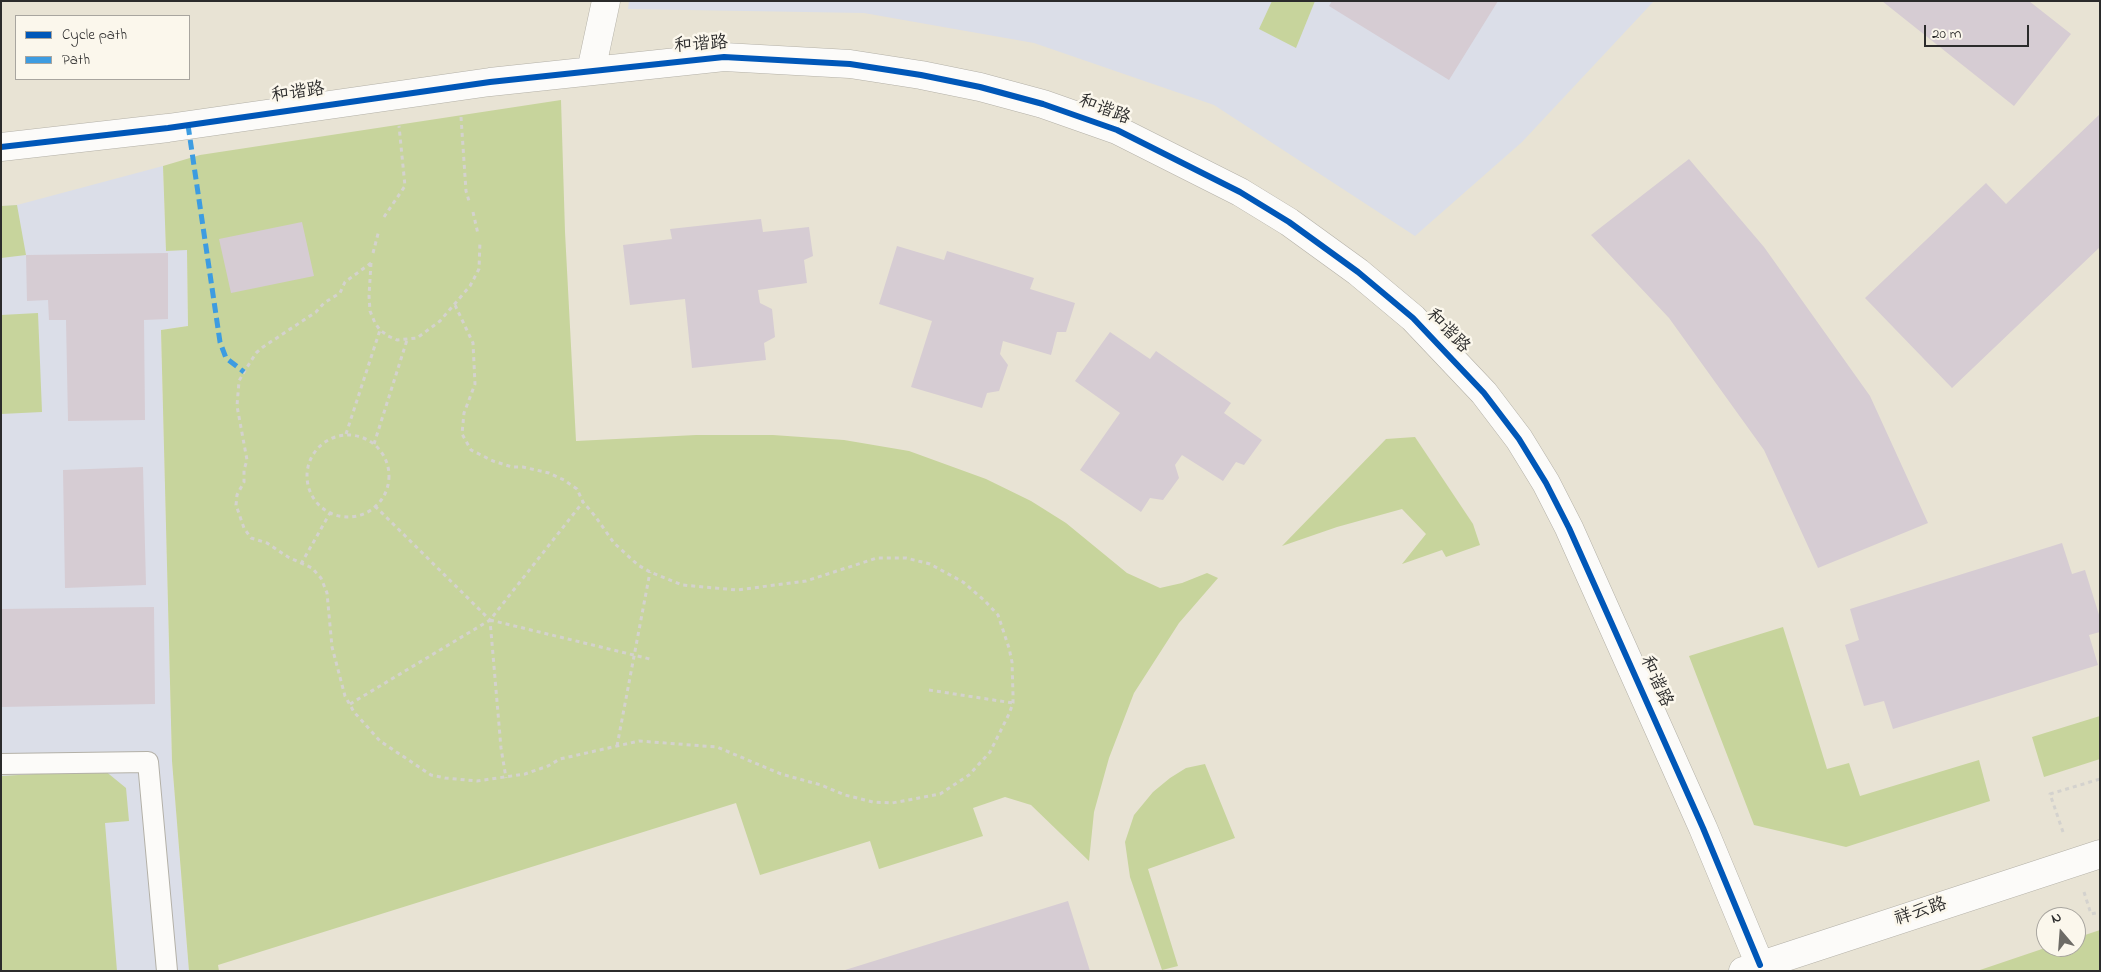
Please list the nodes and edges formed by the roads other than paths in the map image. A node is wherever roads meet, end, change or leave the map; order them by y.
1 (606, 1) edge
2 (591, 70) junction
3 (1, 148) edge
4 (1, 764) edge
5 (2100, 854) edge
6 (1757, 969) edge
7 (167, 971) edge

1 - 2 street
2 - 3 street, 和谐路
2 - 6 street, 和谐路
4 - 7 lane
5 - 6 street, 祥云路

